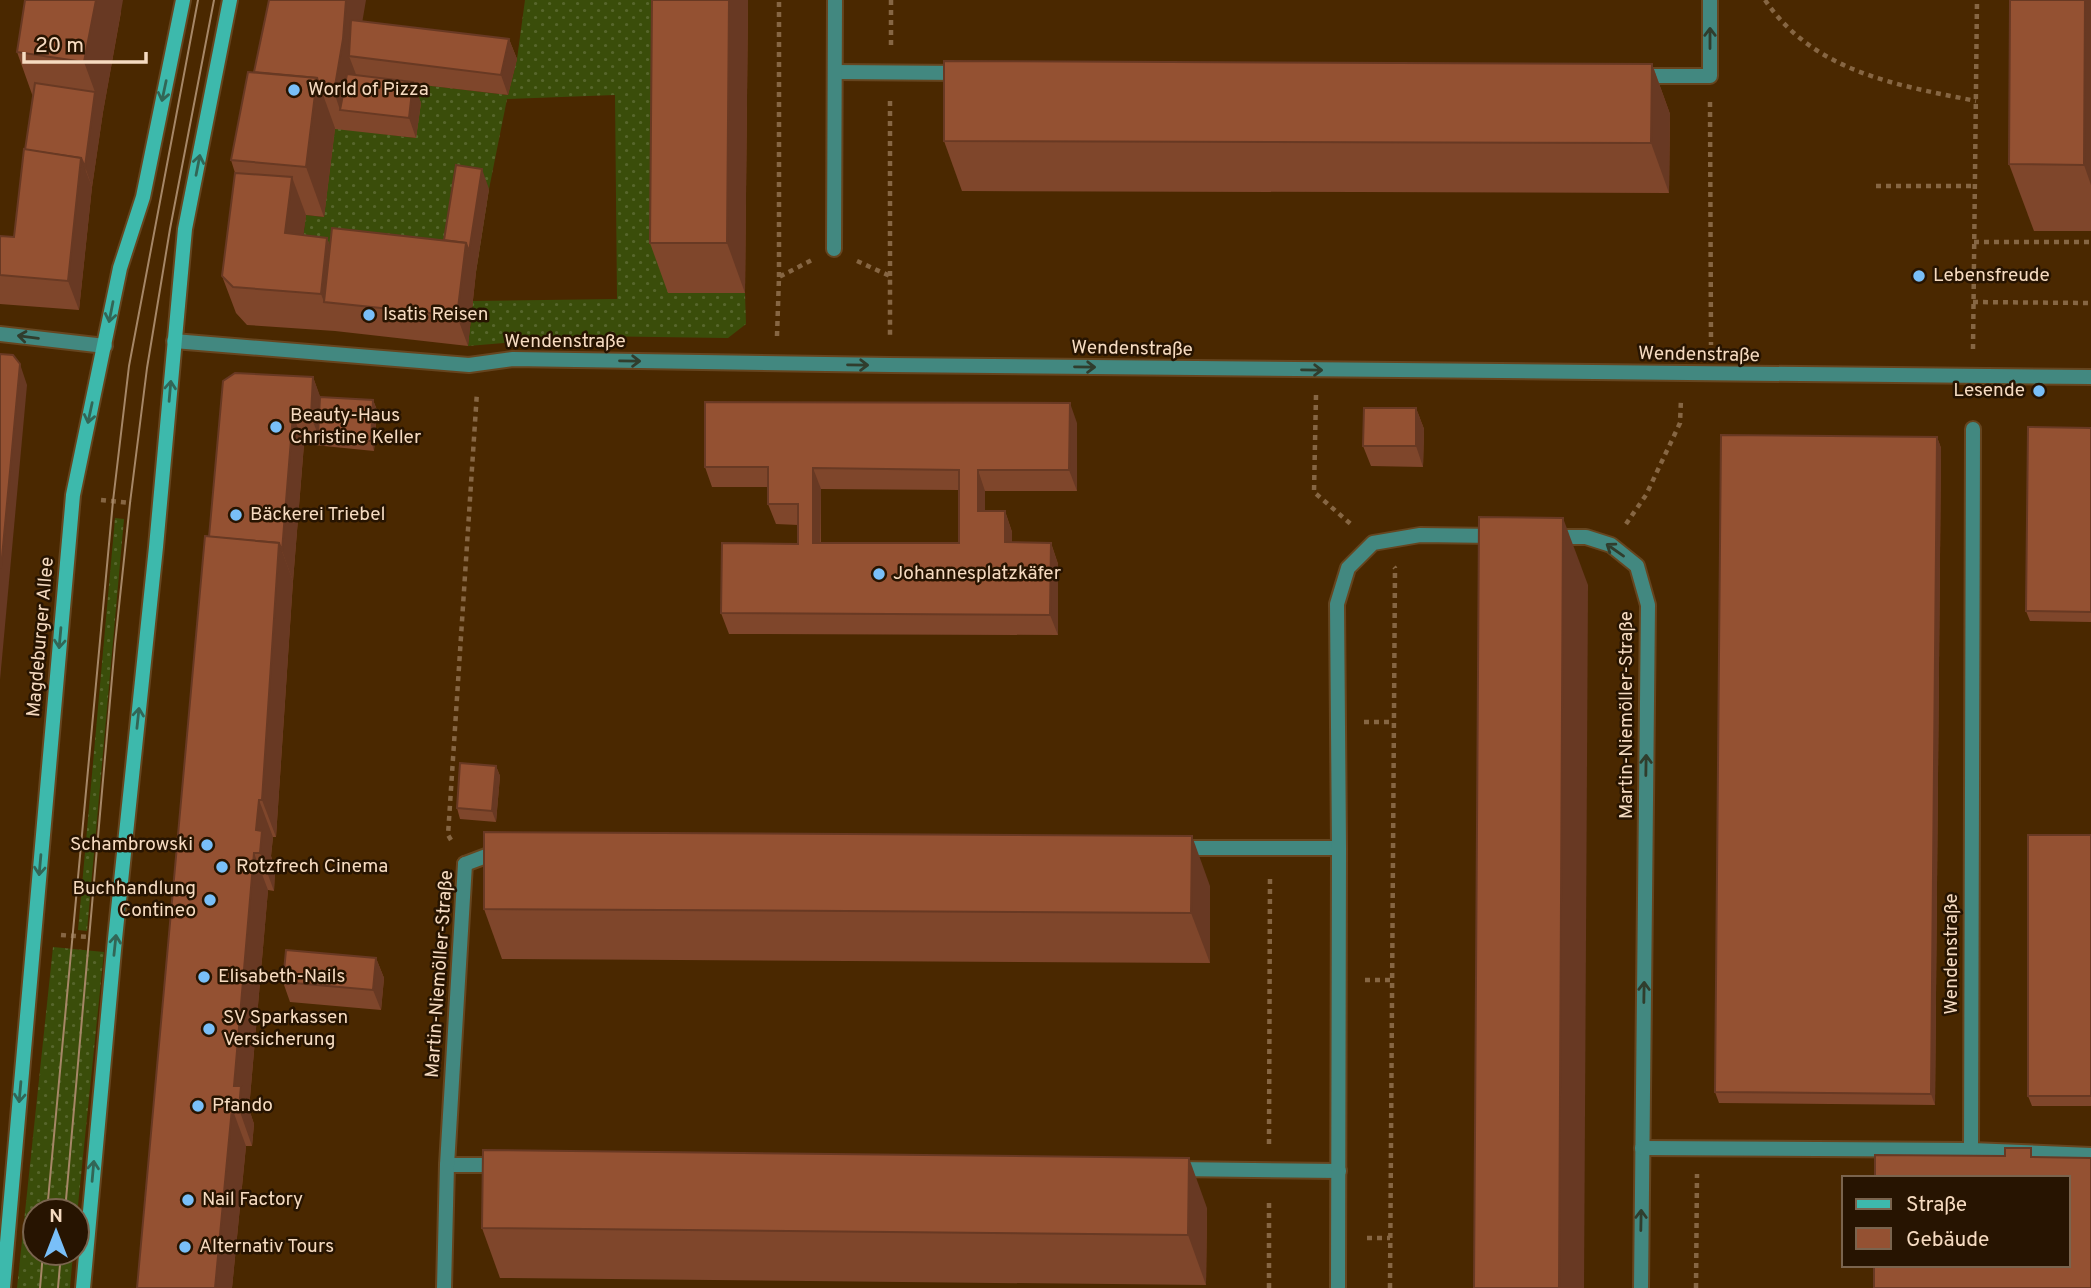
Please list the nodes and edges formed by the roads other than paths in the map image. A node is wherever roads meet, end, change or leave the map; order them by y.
1 (183, 0) edge
2 (230, 0) edge
3 (835, 0) edge
4 (1710, 0) edge
5 (835, 72) junction
6 (974, 73) edge
7 (1626, 76) edge
8 (834, 249) road end
9 (0, 334) edge
10 (174, 341) junction
11 (105, 346) junction
12 (2091, 377) edge
13 (1973, 429) dead end
14 (512, 845) edge
15 (1160, 848) edge
16 (1339, 848) junction
17 (1642, 1148) junction
18 (1971, 1150) junction
19 (2091, 1155) edge
20 (447, 1165) junction
21 (516, 1165) edge
22 (1158, 1169) edge
23 (1339, 1171) junction
24 (3, 1288) edge
25 (83, 1288) edge
26 (443, 1288) edge
27 (1338, 1288) edge
28 (1641, 1288) edge

1 -> 11 main road, Magdeburger Allee
10 -> 2 main road
3 - 5 street
7 -> 4 street
5 - 6 street
5 - 8 street
11 -> 9 street
10 -> 12 street, Wendenstraße
25 -> 10 main road
11 -> 24 main road, Magdeburger Allee
13 - 18 street, Wendenstraße
14 - 20 street, Martin-Niemöller-Straße
15 - 16 street
17 -> 16 street, Martin-Niemöller-Straße
16 - 23 street
17 - 18 street
28 -> 17 street, Martin-Niemöller-Straße
18 - 19 street
20 - 21 street
20 - 26 street, Martin-Niemöller-Straße
22 - 23 street
23 - 27 street

